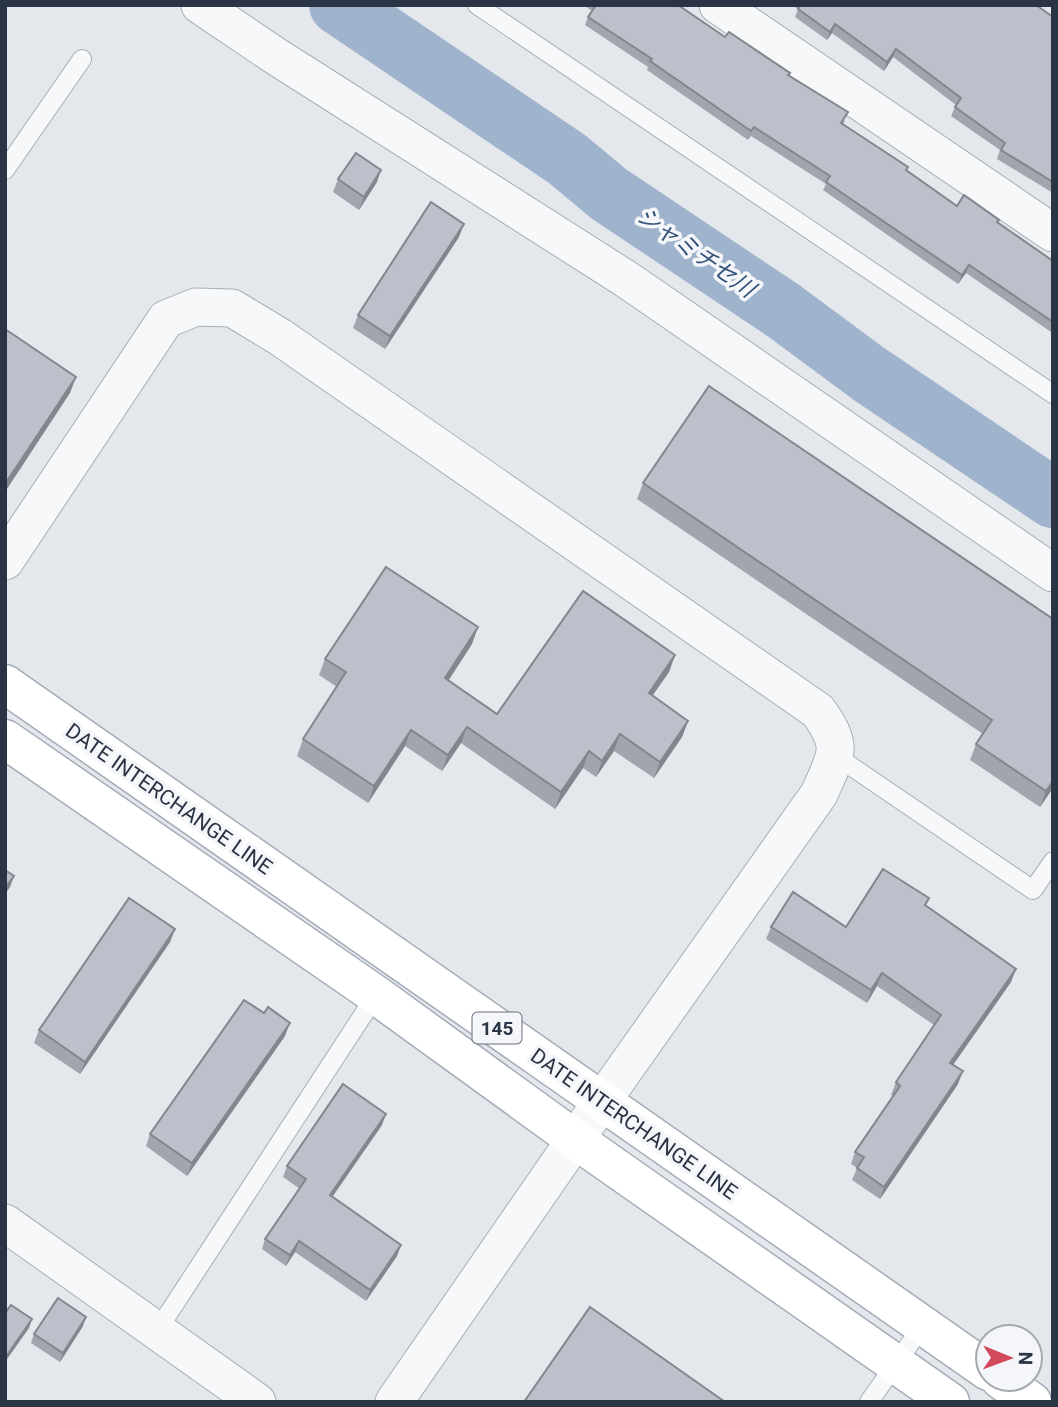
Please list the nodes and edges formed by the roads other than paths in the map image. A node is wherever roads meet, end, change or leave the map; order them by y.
1 (200, 5) edge
2 (477, 5) edge
3 (718, 5) edge
4 (82, 59) dead end
5 (5, 170) edge
6 (1053, 233) edge
7 (1053, 394) edge
8 (5, 561) edge
9 (1053, 573) edge
10 (5, 684) edge
11 (5, 739) edge
12 (836, 756) junction
13 (1053, 861) edge
14 (376, 995) junction
15 (602, 1101) junction
16 (576, 1140) junction
17 (5, 1223) edge
18 (923, 1325) junction
19 (157, 1331) junction
20 (974, 1361) edge
21 (894, 1363) junction
22 (257, 1402) edge
23 (394, 1402) edge
24 (869, 1402) edge
25 (950, 1402) edge

1 - 9 street
2 - 7 lane
3 - 6 street
4 - 5 lane
8 - 12 street
10 - 15 main road, DATE INTERCHANGE LINE / 145
11 - 14 main road, DATE INTERCHANGE LINE / 145
12 - 13 lane
12 - 15 street
14 - 16 main road, DATE INTERCHANGE LINE / 145
14 - 19 lane
15 - 16 street
15 - 18 main road, DATE INTERCHANGE LINE / 145
16 - 21 main road, DATE INTERCHANGE LINE / 145
16 - 23 street
17 - 19 street
18 - 20 main road, DATE INTERCHANGE LINE / 145
18 - 21 lane
19 - 22 street
21 - 24 lane
21 - 25 main road, DATE INTERCHANGE LINE / 145

